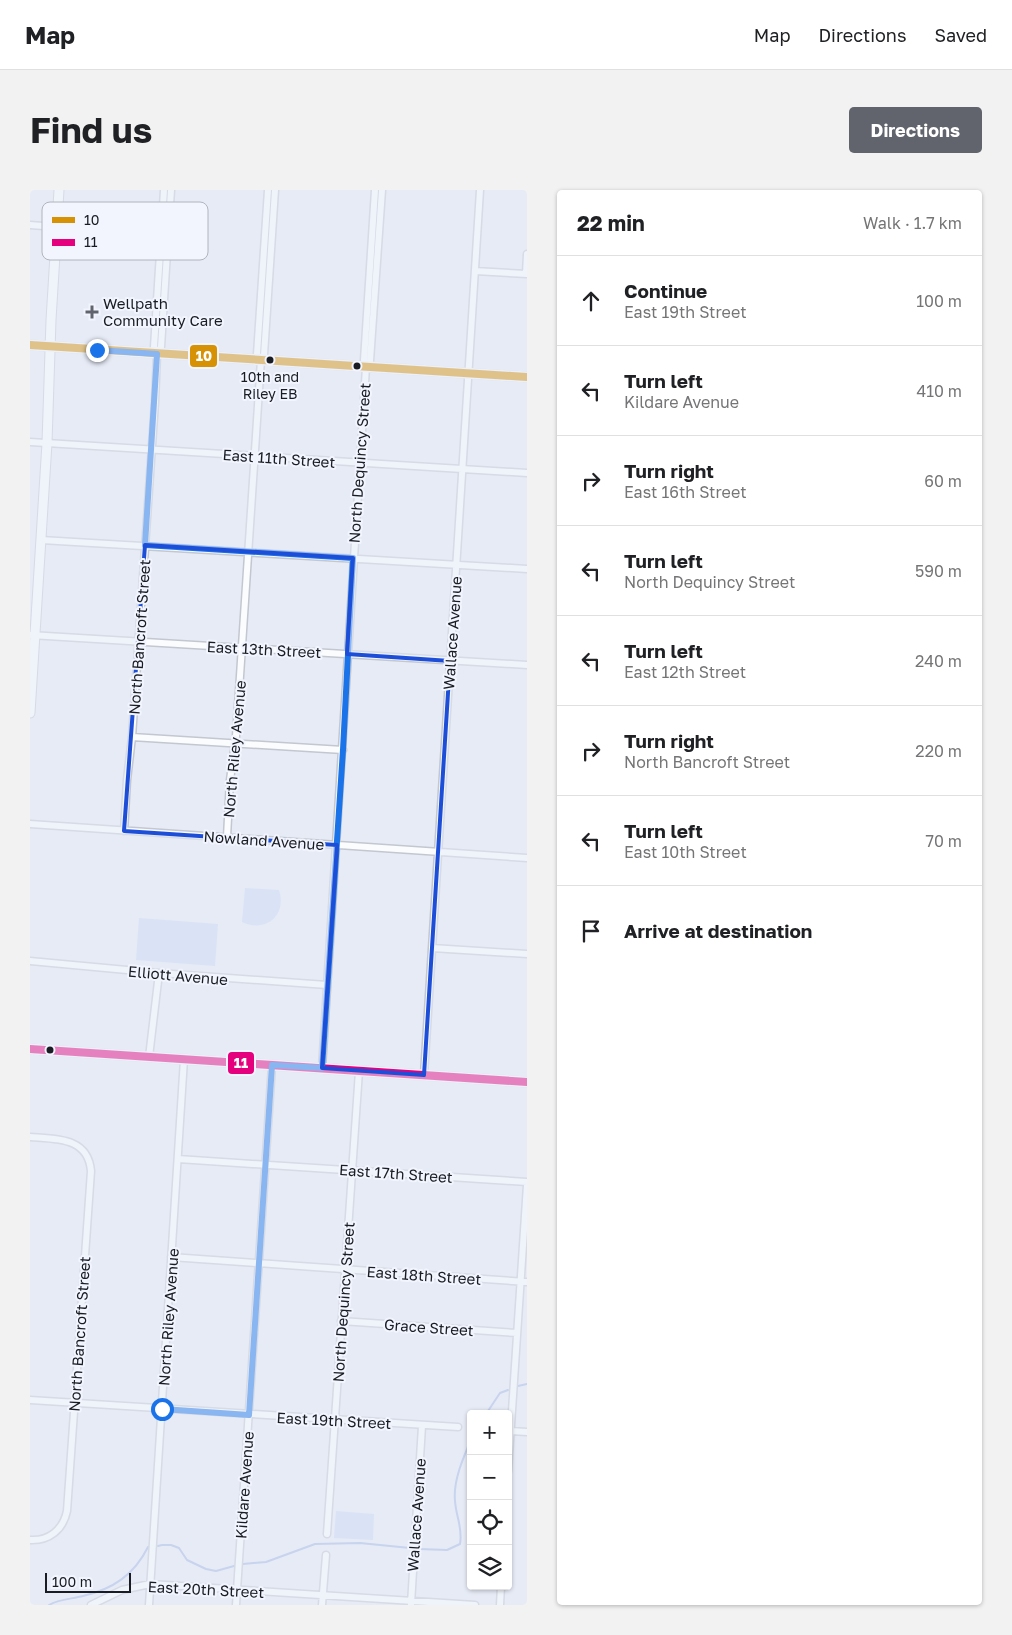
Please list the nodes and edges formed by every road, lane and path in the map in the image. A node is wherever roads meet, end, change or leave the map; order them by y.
1 (268, 190) edge
2 (275, 190) edge
3 (375, 190) edge
4 (382, 190) edge
5 (480, 190) edge
6 (268, 240) junction
7 (375, 246) junction
8 (527, 254) edge
9 (55, 260) edge
10 (164, 260) edge
11 (475, 271) junction
12 (526, 274) edge
13 (30, 346) edge
14 (51, 347) junction
15 (157, 354) junction
16 (260, 360) junction
17 (366, 367) junction
18 (469, 373) junction
19 (527, 377) edge
20 (30, 442) edge
21 (48, 443) junction
22 (151, 450) junction
23 (254, 456) junction
24 (359, 463) junction
25 (462, 469) junction
26 (527, 473) edge
27 (41, 540) junction
28 (145, 545) junction
29 (248, 552) junction
30 (353, 558) junction
31 (456, 565) junction
32 (527, 569) edge
33 (32, 635) edge
34 (139, 642) junction
35 (242, 648) junction
36 (347, 654) junction
37 (450, 661) junction
38 (527, 665) edge
39 (30, 713) edge
40 (132, 737) junction
41 (235, 744) junction
42 (343, 750) junction
43 (30, 824) edge
44 (124, 830) junction
45 (227, 838) junction
46 (337, 845) junction
47 (438, 853) junction
48 (527, 858) edge
49 (432, 948) junction
50 (527, 954) edge
51 (30, 961) edge
52 (159, 973) junction
53 (327, 985) junction
54 (30, 1049) edge
55 (149, 1057) junction
56 (184, 1059) junction
57 (272, 1065) junction
58 (322, 1068) junction
59 (359, 1071) junction
60 (424, 1075) junction
61 (527, 1082) edge
62 (30, 1137) edge
63 (178, 1159) junction
64 (265, 1164) junction
65 (352, 1170) junction
66 (527, 1183) edge
67 (172, 1257) junction
68 (259, 1263) junction
69 (345, 1270) junction
70 (524, 1282) edge
71 (341, 1321) junction
72 (517, 1333) junction
73 (30, 1400) edge
74 (74, 1403) junction
75 (162, 1409) junction
76 (249, 1415) junction
77 (512, 1415) edge
78 (335, 1420) junction
79 (422, 1426) junction
80 (458, 1427) dead end
81 (512, 1431) edge
82 (527, 1432) edge
83 (327, 1534) dead end
84 (30, 1540) edge
85 (326, 1554) dead end
86 (150, 1584) junction
87 (237, 1589) junction
88 (501, 1590) edge
89 (323, 1595) junction
90 (411, 1603) edge
91 (91, 1605) edge
92 (149, 1605) edge
93 (236, 1605) edge
94 (322, 1605) edge
95 (475, 1605) edge
96 (500, 1605) edge

1 - 6 street, North Riley Avenue
2 - 6 street, North Riley Avenue
3 - 7 street, North Dequincy Street
4 - 7 street, North Dequincy Street
5 - 11 street, Wallace Avenue
6 - 16 street, North Riley Avenue
7 - 17 street, North Dequincy Street
8 - 12 street
9 - 14 main road
10 - 15 street, North Bancroft Street
11 - 12 street
11 - 18 street, Wallace Avenue
13 - 14 main road
14 - 15 main road
14 - 21 main road
15 - 16 main road
15 - 22 street, North Bancroft Street
16 - 17 main road
16 - 23 street, North Riley Avenue
17 - 18 main road
17 - 24 street, North Dequincy Street
18 - 19 main road
18 - 25 street, Wallace Avenue
20 - 21 street, East 11th Street
21 - 22 street, East 11th Street
21 - 27 main road
22 - 23 street, East 11th Street
22 - 28 street, North Bancroft Street
23 - 24 street, East 11th Street
23 - 29 street, North Riley Avenue
24 - 25 street, East 11th Street
24 - 30 street, North Dequincy Street
25 - 26 street, East 11th Street
25 - 31 street, Wallace Avenue
27 - 28 street
27 - 33 main road
28 - 29 street
28 - 34 street, North Bancroft Street
29 - 30 street
29 - 35 street, North Riley Avenue
30 - 31 street
30 - 36 street, North Dequincy Street
31 - 32 street
31 - 37 street, Wallace Avenue
33 - 34 street, East 13th Street
33 - 39 main road
34 - 35 street, East 13th Street
34 - 40 street, North Bancroft Street
35 - 36 street, East 13th Street
35 - 41 street, North Riley Avenue
36 - 37 street, East 13th Street
36 - 42 street, North Dequincy Street
37 - 38 street, East 13th Street
37 - 47 street, Wallace Avenue
40 - 41 street
40 - 44 street, North Bancroft Street
41 - 42 street
41 - 45 street, North Riley Avenue
42 - 46 street, North Dequincy Street
43 - 44 street, Nowland Avenue
44 - 45 street, Nowland Avenue
45 - 46 street, Nowland Avenue
46 - 47 street, Nowland Avenue
46 - 53 street, North Dequincy Street
47 - 48 street, Nowland Avenue
47 - 49 street, Wallace Avenue
49 - 50 street
49 - 60 street, Wallace Avenue
51 - 52 street, Elliott Avenue
52 - 53 street, Elliott Avenue
52 - 55 street
53 - 58 street, North Dequincy Street
54 - 55 main road
55 - 56 main road
56 - 57 main road
56 - 63 street, North Riley Avenue
57 - 58 main road
57 - 64 street, Kildare Avenue
58 - 59 main road
59 - 60 main road
59 - 65 street, North Dequincy Street
60 - 61 main road
62 - 74 street, North Bancroft Street
63 - 64 street, East 17th Street
63 - 67 street, North Riley Avenue
64 - 65 street, East 17th Street
64 - 68 street, Kildare Avenue
65 - 66 street, East 17th Street
65 - 69 street, North Dequincy Street
66 - 70 street
67 - 68 street, East 18th Street
67 - 75 street, North Riley Avenue
68 - 69 street, East 18th Street
68 - 76 street, Kildare Avenue
69 - 70 street, East 18th Street
69 - 71 street, North Dequincy Street
70 - 72 street
71 - 72 street, Grace Street
71 - 78 street, North Dequincy Street
72 - 77 street
73 - 74 street, East 19th Street
74 - 75 street, East 19th Street
74 - 84 street, North Bancroft Street
75 - 76 street, East 19th Street
75 - 86 street, North Riley Avenue
76 - 78 street, East 19th Street
76 - 87 street, Kildare Avenue
78 - 79 street, East 19th Street
78 - 83 street, North Dequincy Street
79 - 80 street, East 19th Street
79 - 90 street, Wallace Avenue
81 - 82 street
85 - 89 street
86 - 87 street, East 20th Street
86 - 91 street, East 20th Street
86 - 92 street, North Riley Avenue
87 - 89 street, East 20th Street
87 - 93 street, Kildare Avenue
88 - 96 street
89 - 90 street, East 20th Street
89 - 94 street
90 - 95 street, East 20th Street

